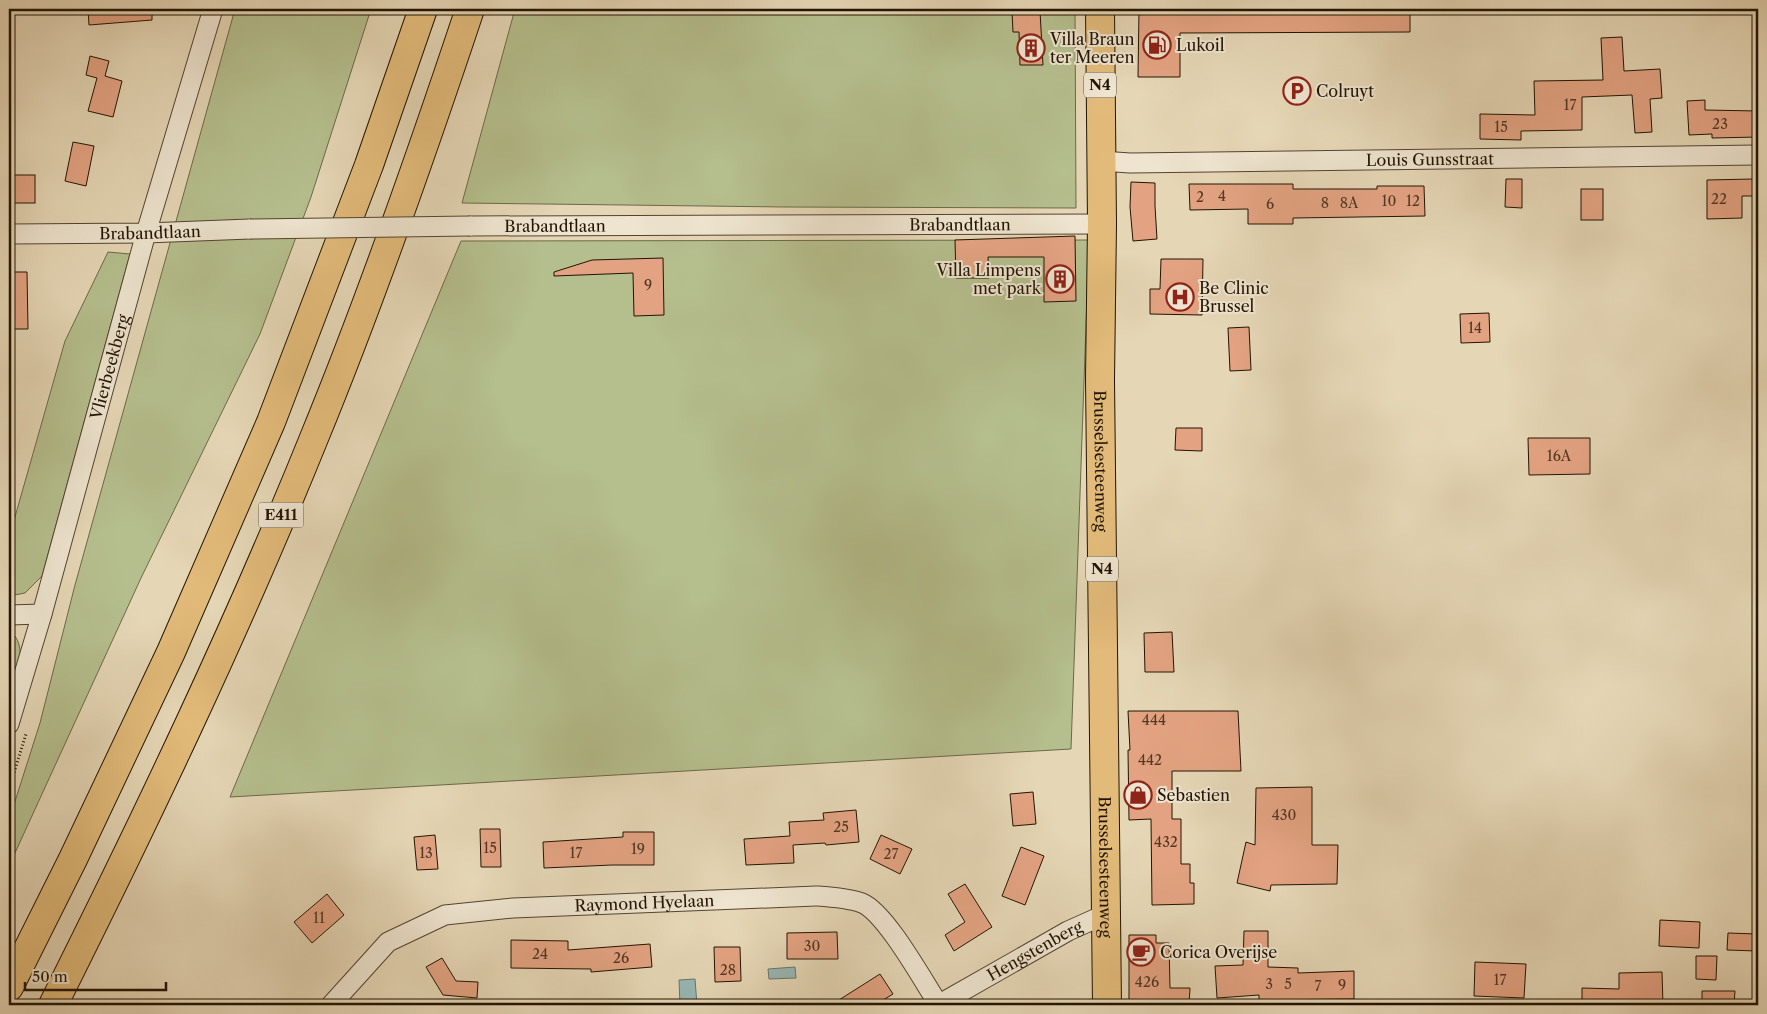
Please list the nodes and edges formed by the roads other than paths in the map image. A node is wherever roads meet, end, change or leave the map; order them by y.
1 (214, 9) edge
2 (423, 9) edge
3 (470, 9) edge
4 (1100, 9) edge
5 (1758, 155) edge
6 (1101, 161) junction
7 (1102, 224) junction
8 (146, 233) junction
9 (9, 234) edge
10 (42, 614) junction
11 (9, 615) edge
12 (9, 724) edge
13 (1106, 914) junction
14 (9, 988) edge
15 (53, 1005) edge
16 (331, 1005) edge
17 (939, 1005) edge
18 (1107, 1005) edge

1 - 8 street, Vlierbeekberg
2 - 14 main road, E411
3 - 15 main road, E411
4 - 6 main road, Brusselsesteenweg / N4
5 - 6 street, Louis Gunsstraat
6 - 7 main road, Brusselsesteenweg / N4
7 - 8 street, Brabandtlaan, bridge
7 - 13 main road, Brusselsesteenweg / N4
8 - 9 street, Brabandtlaan
8 - 10 street, Vlierbeekberg
10 - 11 street
10 - 12 street, Vlierbeekberg
13 - 17 street, Hengstenberg
13 - 18 main road, Brusselsesteenweg / N4
16 - 17 street, Raymond Hyelaan

